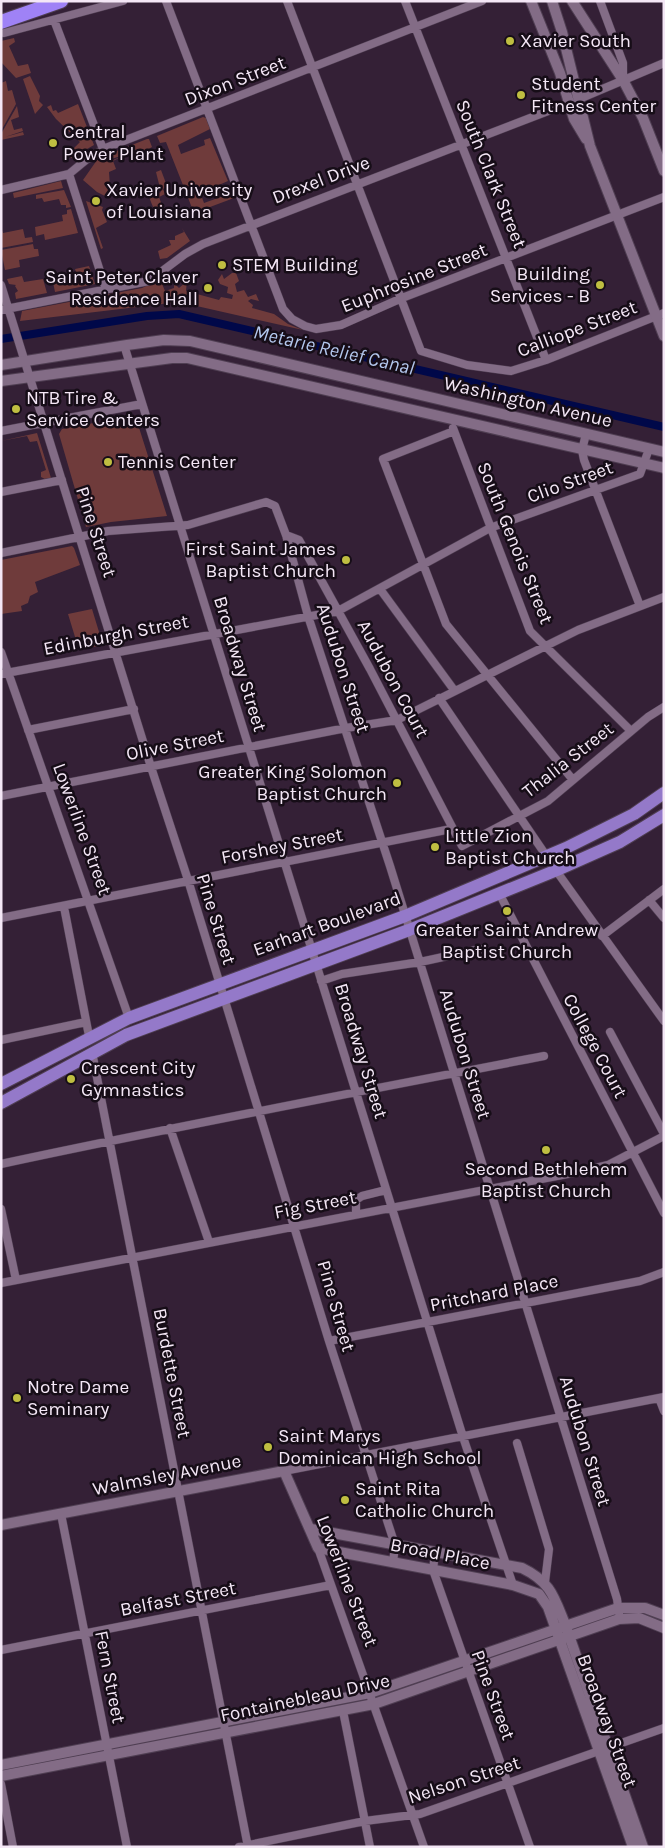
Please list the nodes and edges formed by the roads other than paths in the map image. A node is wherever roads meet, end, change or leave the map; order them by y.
1 (40, 1) edge
2 (61, 1) edge
3 (123, 1) edge
4 (166, 1) edge
5 (287, 1) edge
6 (405, 1) edge
7 (482, 1) edge
8 (531, 1) edge
9 (552, 1) edge
10 (572, 1) edge
11 (600, 1) edge
12 (1, 12) edge
13 (54, 20) junction
14 (2, 28) edge
15 (415, 28) junction
16 (664, 63) edge
17 (312, 68) junction
18 (623, 80) junction
19 (574, 101) junction
20 (207, 108) junction
21 (461, 143) junction
22 (103, 149) junction
23 (664, 171) edge
24 (69, 174) junction
25 (357, 184) junction
26 (1, 190) edge
27 (664, 198) edge
28 (618, 216) junction
29 (252, 224) junction
30 (507, 258) junction
31 (1, 285) edge
32 (106, 290) junction
33 (402, 298) junction
34 (5, 309) edge
35 (660, 315) edge
36 (664, 336) edge
37 (124, 345) junction
38 (256, 356) junction
39 (546, 360) junction
40 (26, 361) junction
41 (130, 363) junction
42 (1, 365) edge
43 (252, 373) junction
44 (31, 376) junction
45 (1, 381) edge
46 (388, 388) junction
47 (384, 403) junction
48 (142, 404) junction
49 (450, 419) junction
50 (534, 422) junction
51 (44, 423) junction
52 (454, 431) junction
53 (1, 432) edge
54 (586, 434) junction
55 (530, 438) junction
56 (649, 449) junction
57 (582, 450) junction
58 (664, 452) edge
59 (644, 464) junction
60 (664, 468) edge
61 (62, 480) junction
62 (595, 491) junction
63 (1, 492) edge
64 (179, 526) junction
65 (490, 528) junction
66 (286, 535) junction
67 (81, 538) junction
68 (1, 553) edge
69 (423, 566) junction
70 (380, 589) junction
71 (664, 597) edge
72 (640, 606) junction
73 (338, 611) junction
74 (308, 616) junction
75 (212, 633) junction
76 (545, 646) junction
77 (116, 651) junction
78 (1, 652) edge
79 (5, 674) edge
80 (486, 674) junction
81 (454, 690) junction
82 (439, 698) junction
83 (664, 707) edge
84 (134, 709) junction
85 (397, 720) junction
86 (346, 728) junction
87 (28, 730) junction
88 (632, 731) junction
89 (248, 748) junction
90 (151, 767) junction
91 (573, 780) junction
92 (48, 787) junction
93 (664, 793) edge
94 (1, 796) edge
95 (664, 815) edge
96 (520, 816) junction
97 (452, 829) junction
98 (382, 843) junction
99 (462, 846) joint
100 (547, 856) junction
101 (285, 863) junction
102 (556, 870) junction
103 (188, 880) junction
104 (664, 890) edge
105 (499, 893) junction
106 (649, 900) junction
107 (89, 901) junction
108 (64, 907) junction
109 (405, 916) junction
110 (1, 918) edge
111 (664, 918) edge
112 (409, 930) junction
113 (602, 936) junction
114 (480, 949) dead end
115 (312, 951) junction
116 (420, 962) junction
117 (316, 965) junction
118 (321, 981) junction
119 (219, 984) junction
120 (223, 998) junction
121 (129, 1018) junction
122 (664, 1021) edge
123 (86, 1022) junction
124 (610, 1032) dead end
125 (89, 1036) junction
126 (1, 1040) edge
127 (92, 1052) junction
128 (544, 1056) dead end
129 (453, 1074) junction
130 (1, 1084) edge
131 (356, 1094) junction
132 (1, 1103) edge
133 (258, 1111) junction
134 (170, 1128) junction
135 (664, 1135) edge
136 (110, 1141) junction
137 (633, 1153) junction
138 (1, 1164) edge
139 (489, 1188) junction
140 (386, 1190) junction
141 (391, 1207) junction
142 (1, 1209) edge
143 (664, 1212) edge
144 (356, 1214) junction
145 (295, 1226) junction
146 (209, 1242) junction
147 (133, 1257) junction
148 (664, 1272) edge
149 (16, 1280) junction
150 (1, 1283) edge
151 (525, 1303) junction
152 (428, 1322) junction
153 (329, 1341) junction
154 (661, 1398) edge
155 (664, 1411) edge
156 (561, 1418) junction
157 (463, 1437) junction
158 (517, 1443) dead end
159 (365, 1456) junction
160 (284, 1471) junction
161 (178, 1490) junction
162 (61, 1514) junction
163 (1, 1525) edge
164 (311, 1529) junction
165 (395, 1545) junction
166 (318, 1548) junction
167 (435, 1552) junction
168 (393, 1563) junction
169 (505, 1565) junction
170 (432, 1570) junction
171 (545, 1582) junction
172 (332, 1585) junction
173 (513, 1585) junction
174 (548, 1607) joint
175 (618, 1608) junction
176 (202, 1610) junction
177 (664, 1615) edge
178 (619, 1619) junction
179 (560, 1626) junction
180 (664, 1628) edge
181 (85, 1634) junction
182 (564, 1638) junction
183 (1, 1650) edge
184 (463, 1661) junction
185 (467, 1672) junction
186 (370, 1693) junction
187 (374, 1704) junction
188 (343, 1711) junction
189 (224, 1722) junction
190 (664, 1728) edge
191 (226, 1732) junction
192 (106, 1744) junction
193 (604, 1750) junction
194 (108, 1756) junction
195 (1, 1765) edge
196 (1, 1776) edge
197 (1, 1784) edge
198 (507, 1784) junction
199 (413, 1815) junction
200 (365, 1822) junction
201 (248, 1846) edge
202 (13, 1847) edge
203 (127, 1847) edge
204 (239, 1847) edge
205 (370, 1847) edge
206 (424, 1847) edge
207 (530, 1847) edge
208 (633, 1847) edge
209 (643, 1847) edge

1 - 12 highway
2 - 14 highway
3 - 13 street
4 - 20 street
5 - 17 street
6 - 15 street, South Clark Street
7 - 15 street, Dixon Street
8 - 19 street
9 - 19 street
10 - 18 street
11 - 18 street
13 - 14 street
13 - 22 street
15 - 17 street, Dixon Street
15 - 21 street, South Clark Street
16 - 18 street, Drexel Drive
17 - 20 street, Dixon Street
17 - 25 street
18 - 19 street, Drexel Drive
18 - 23 street
19 - 21 street, Drexel Drive
19 - 28 street
20 - 22 street, Dixon Street
20 - 29 street
21 - 25 street, Drexel Drive
21 - 30 street, South Clark Street
22 - 24 street, Dixon Street
24 - 26 street, Dixon Street
24 - 32 street
25 - 29 street, Drexel Drive
25 - 33 street
27 - 28 street, Euphrosine Street
28 - 30 street, Euphrosine Street
28 - 35 street
29 - 32 street, Drexel Drive
29 - 33 street, Euphrosine Street
30 - 33 street, Euphrosine Street
30 - 39 street, South Clark Street
31 - 34 street, Pine Street
32 - 34 street, Drexel Drive
33 - 39 street, Calliope Street
34 - 40 street, Pine Street
35 - 36 street
35 - 39 street, Calliope Street
37 - 38 street, Washington Avenue
37 - 40 street, Washington Avenue
37 - 41 street, Broadway Street
38 - 43 street
38 - 46 street, Washington Avenue
40 - 42 street, Washington Avenue
40 - 44 street, Pine Street
41 - 43 street, Washington Avenue
41 - 44 street, Washington Avenue
41 - 48 street, Broadway Street
43 - 47 street, Washington Avenue
44 - 45 street, Washington Avenue
44 - 51 street, Pine Street
46 - 47 street
46 - 50 street, Washington Avenue
47 - 49 street, Washington Avenue
48 - 51 street
48 - 64 street, Broadway Street
49 - 52 street, South Genois Street
49 - 55 street, Washington Avenue
50 - 54 street, Washington Avenue
50 - 55 street
51 - 53 street
51 - 61 street, Pine Street
52 - 65 street, South Genois Street
52 - 69 street
54 - 56 street, Washington Avenue
54 - 57 street
55 - 57 street, Washington Avenue
56 - 58 street, Washington Avenue
56 - 59 street
57 - 59 street, Washington Avenue
57 - 62 street
59 - 60 street, Washington Avenue
59 - 62 street, Clio Street
61 - 63 street
61 - 67 street, Pine Street
62 - 65 street, Clio Street
62 - 72 street
64 - 66 street, Audubon Street
64 - 67 street
64 - 75 street, Broadway Street
65 - 69 street, Clio Street
65 - 76 street, South Genois Street
66 - 73 street, Audubon Court
66 - 74 street, Audubon Street
67 - 68 street
67 - 77 street, Pine Street
69 - 70 street, Clio Street
69 - 80 street
70 - 73 street, Edinburgh Street
70 - 81 street
71 - 72 street, Olive Street
72 - 76 street, Olive Street
73 - 74 street, Edinburgh Street
73 - 85 street, Audubon Court
74 - 75 street, Edinburgh Street
74 - 86 street, Audubon Street
75 - 77 street, Edinburgh Street
75 - 89 street, Broadway Street
76 - 80 street, Olive Street
76 - 88 street, South Genois Street
77 - 79 street, Edinburgh Street
77 - 84 street, Pine Street
78 - 79 street, Lowerline Street
79 - 87 street, Lowerline Street
80 - 81 street, Olive Street
80 - 91 street
81 - 82 street, Olive Street
82 - 85 street, Olive Street
82 - 96 street
83 - 88 street, Thalia Street
84 - 87 street
84 - 90 street, Pine Street
85 - 86 street, Olive Street
85 - 97 street, Audubon Court
86 - 89 street, Olive Street
86 - 98 street, Audubon Street
87 - 92 street, Lowerline Street
88 - 91 street, Thalia Street
89 - 90 street, Olive Street
89 - 101 street, Broadway Street
90 - 92 street, Olive Street
90 - 103 street, Pine Street
91 - 96 street, Thalia Street
92 - 94 street, Olive Street
92 - 107 street, Lowerline Street
93 - 100 main road, Earhart Boulevard
95 - 102 main road, Earhart Boulevard
96 - 99 street, Thalia Street
96 - 100 street
97 - 98 street, Forshey Street
97 - 99 street, Audubon Court
98 - 101 street, Forshey Street
98 - 109 street, Audubon Street
100 - 102 street
100 - 109 main road, Earhart Boulevard
101 - 103 street, Forshey Street
101 - 115 street, Broadway Street
102 - 105 main road, Earhart Boulevard
102 - 113 street
103 - 107 street, Forshey Street
103 - 119 street, Pine Street
104 - 106 street
105 - 112 main road, Earhart Boulevard
105 - 137 street, College Court
106 - 111 street
106 - 113 street
107 - 108 street, Forshey Street
107 - 121 street, Lowerline Street
108 - 110 street, Forshey Street
108 - 123 street
109 - 112 street, Audubon Street
109 - 115 main road, Earhart Boulevard
112 - 116 street, Audubon Street
112 - 117 main road, Earhart Boulevard
113 - 122 street
114 - 116 street
115 - 117 street, Broadway Street
115 - 119 main road, Earhart Boulevard
116 - 118 street
116 - 129 street, Audubon Street
117 - 118 street, Broadway Street
117 - 120 main road, Earhart Boulevard
118 - 131 street, Broadway Street
119 - 120 street, Pine Street
119 - 121 main road, Earhart Boulevard
120 - 127 main road, Earhart Boulevard
120 - 133 street, Pine Street
121 - 125 main road, Earhart Boulevard
123 - 125 street
123 - 126 street
124 - 135 street
125 - 130 main road, Earhart Boulevard
127 - 132 main road, Earhart Boulevard
127 - 136 street, Burdette Street
128 - 129 street
129 - 131 street
129 - 139 street, Audubon Street
131 - 133 street
131 - 140 street, Broadway Street
133 - 134 street
133 - 145 street, Pine Street
134 - 136 street
134 - 146 street
135 - 137 street, Fig Street
136 - 138 street
136 - 147 street, Burdette Street
137 - 139 street, Fig Street
137 - 143 street, College Court
139 - 141 street, Fig Street
139 - 151 street, Audubon Street
140 - 141 street, Broadway Street
140 - 144 street
141 - 144 street, Fig Street
141 - 152 street, Broadway Street
142 - 149 street
144 - 145 street, Fig Street
145 - 146 street, Fig Street
145 - 153 street, Pine Street
146 - 147 street, Fig Street
147 - 149 street, Fig Street
147 - 161 street, Burdette Street
148 - 151 street, Pritchard Place
149 - 150 street, Fig Street
151 - 152 street, Pritchard Place
151 - 156 street, Audubon Street
152 - 153 street, Pritchard Place
152 - 157 street, Broadway Street
153 - 159 street, Pine Street
154 - 155 street
154 - 156 street, Walmsley Avenue
156 - 157 street, Walmsley Avenue
156 - 175 street, Audubon Street
157 - 159 street, Walmsley Avenue
157 - 169 street, Broadway Street
158 - 171 street
159 - 160 street, Walmsley Avenue
159 - 165 street, Pine Street
160 - 161 street, Walmsley Avenue
160 - 164 street, Lowerline Street
161 - 162 street, Walmsley Avenue
161 - 176 street, Burdette Street
162 - 163 street, Walmsley Avenue
162 - 181 street, Fern Street
164 - 165 street, Broad Place
164 - 166 street, Lowerline Street
165 - 167 street, Broad Place
165 - 168 street, Pine Street
166 - 168 street, Broad Place
166 - 172 street, Lowerline Street
167 - 169 street, Broad Place
167 - 170 street, Pine Street
168 - 170 street, Broad Place
169 - 171 street, Broad Place
169 - 173 street, Broadway Street
170 - 173 street, Broad Place
170 - 184 street, Pine Street
171 - 179 street
172 - 176 street, Belfast Street
172 - 186 street, Lowerline Street
173 - 174 street, Broad Place
174 - 179 street, Broadway Street
175 - 177 street, Fontainebleau Drive
175 - 178 street, Audubon Street
175 - 179 street, Fontainebleau Drive
176 - 181 street, Belfast Street
176 - 189 street, Burdette Street
178 - 180 street, Fontainebleau Drive
178 - 182 street, Fontainebleau Drive
179 - 182 street, Broadway Street
179 - 184 street, Fontainebleau Drive
181 - 183 street, Belfast Street
181 - 192 street, Fern Street
182 - 185 street, Fontainebleau Drive
182 - 193 street, Broadway Street
184 - 185 street, Pine Street
184 - 186 street, Fontainebleau Drive
185 - 187 street, Fontainebleau Drive
185 - 198 street, Pine Street
186 - 187 street, Lowerline Street
186 - 189 street, Fontainebleau Drive
187 - 188 street, Fontainebleau Drive
187 - 199 street, Lowerline Street
188 - 191 street, Fontainebleau Drive
188 - 200 street
189 - 191 street, Burdette Street
189 - 192 street, Fontainebleau Drive
190 - 193 street, Nelson Street
191 - 194 street, Fontainebleau Drive
191 - 201 street, Burdette Street
192 - 194 street, Fern Street
192 - 195 street, Fontainebleau Drive
193 - 198 street, Nelson Street
193 - 208 street, Broadway Street
193 - 209 street, Broadway Street
194 - 196 street, Fontainebleau Drive
194 - 203 street, Fern Street
197 - 202 street
198 - 199 street, Nelson Street
198 - 207 street, Pine Street
199 - 200 street, Nelson Street
199 - 206 street, Lowerline Street
200 - 201 street, Nelson Street
200 - 205 street
201 - 204 street, Nelson Street

